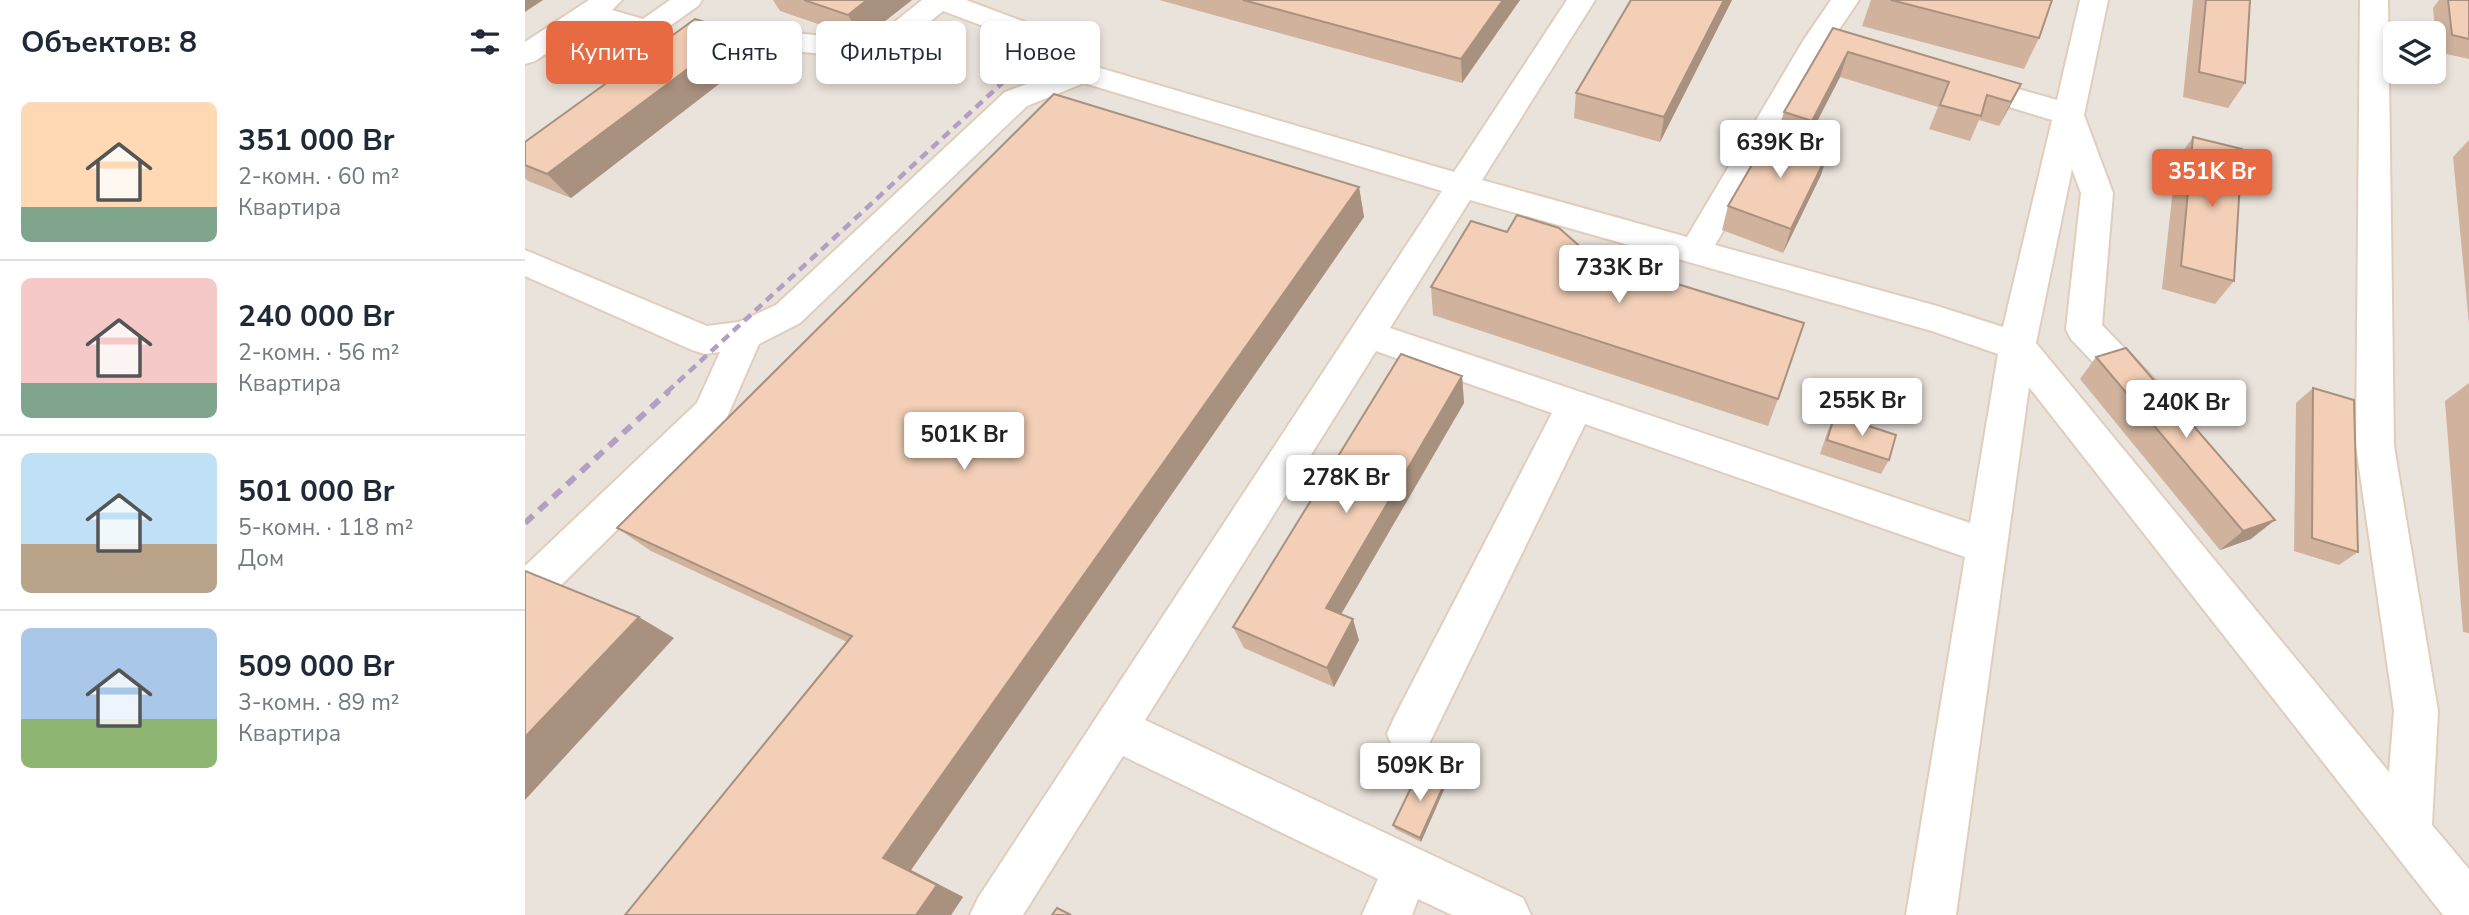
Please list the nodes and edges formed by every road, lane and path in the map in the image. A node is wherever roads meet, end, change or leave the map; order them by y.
1 (688, 0) edge
2 (940, 0) edge
3 (1581, 0) edge
4 (1845, 0) edge
5 (2094, 0) edge
6 (2374, 0) edge
7 (599, 6) edge
8 (996, 21) edge
9 (1817, 41) junction
10 (802, 43) edge
11 (525, 55) edge
12 (1896, 64) edge
13 (1936, 75) edge
14 (1100, 78) edge
15 (1055, 84) edge
16 (2068, 114) junction
17 (1462, 187) junction
18 (1695, 251) junction
19 (525, 262) edge
20 (1368, 334) junction
21 (745, 335) junction
22 (2017, 346) junction
23 (1575, 404) junction
24 (2167, 416) edge
25 (1986, 546) junction
26 (525, 593) edge
27 (1115, 729) junction
28 (1410, 734) dead end
29 (2408, 832) junction
30 (1407, 868) junction
31 (2469, 908) edge
32 (995, 915) edge
33 (1387, 915) edge
34 (1506, 915) edge
35 (1931, 915) edge

1 - 7 lane
2 - 8 lane
2 - 10 lane
3 - 17 lane
4 - 9 lane
5 - 16 lane
6 - 29 lane
7 - 11 lane
9 - 12 lane
9 - 18 lane
13 - 16 lane
14 - 17 lane
15 - 21 lane
16 - 22 lane
16 - 24 lane
17 - 18 lane
17 - 20 lane
18 - 22 lane
19 - 21 lane
20 - 23 lane
20 - 27 lane
21 - 26 lane
22 - 25 lane
22 - 29 lane
23 - 25 lane
23 - 28 lane
25 - 35 lane
27 - 30 lane
27 - 32 lane
29 - 31 lane
30 - 33 lane
30 - 34 lane

